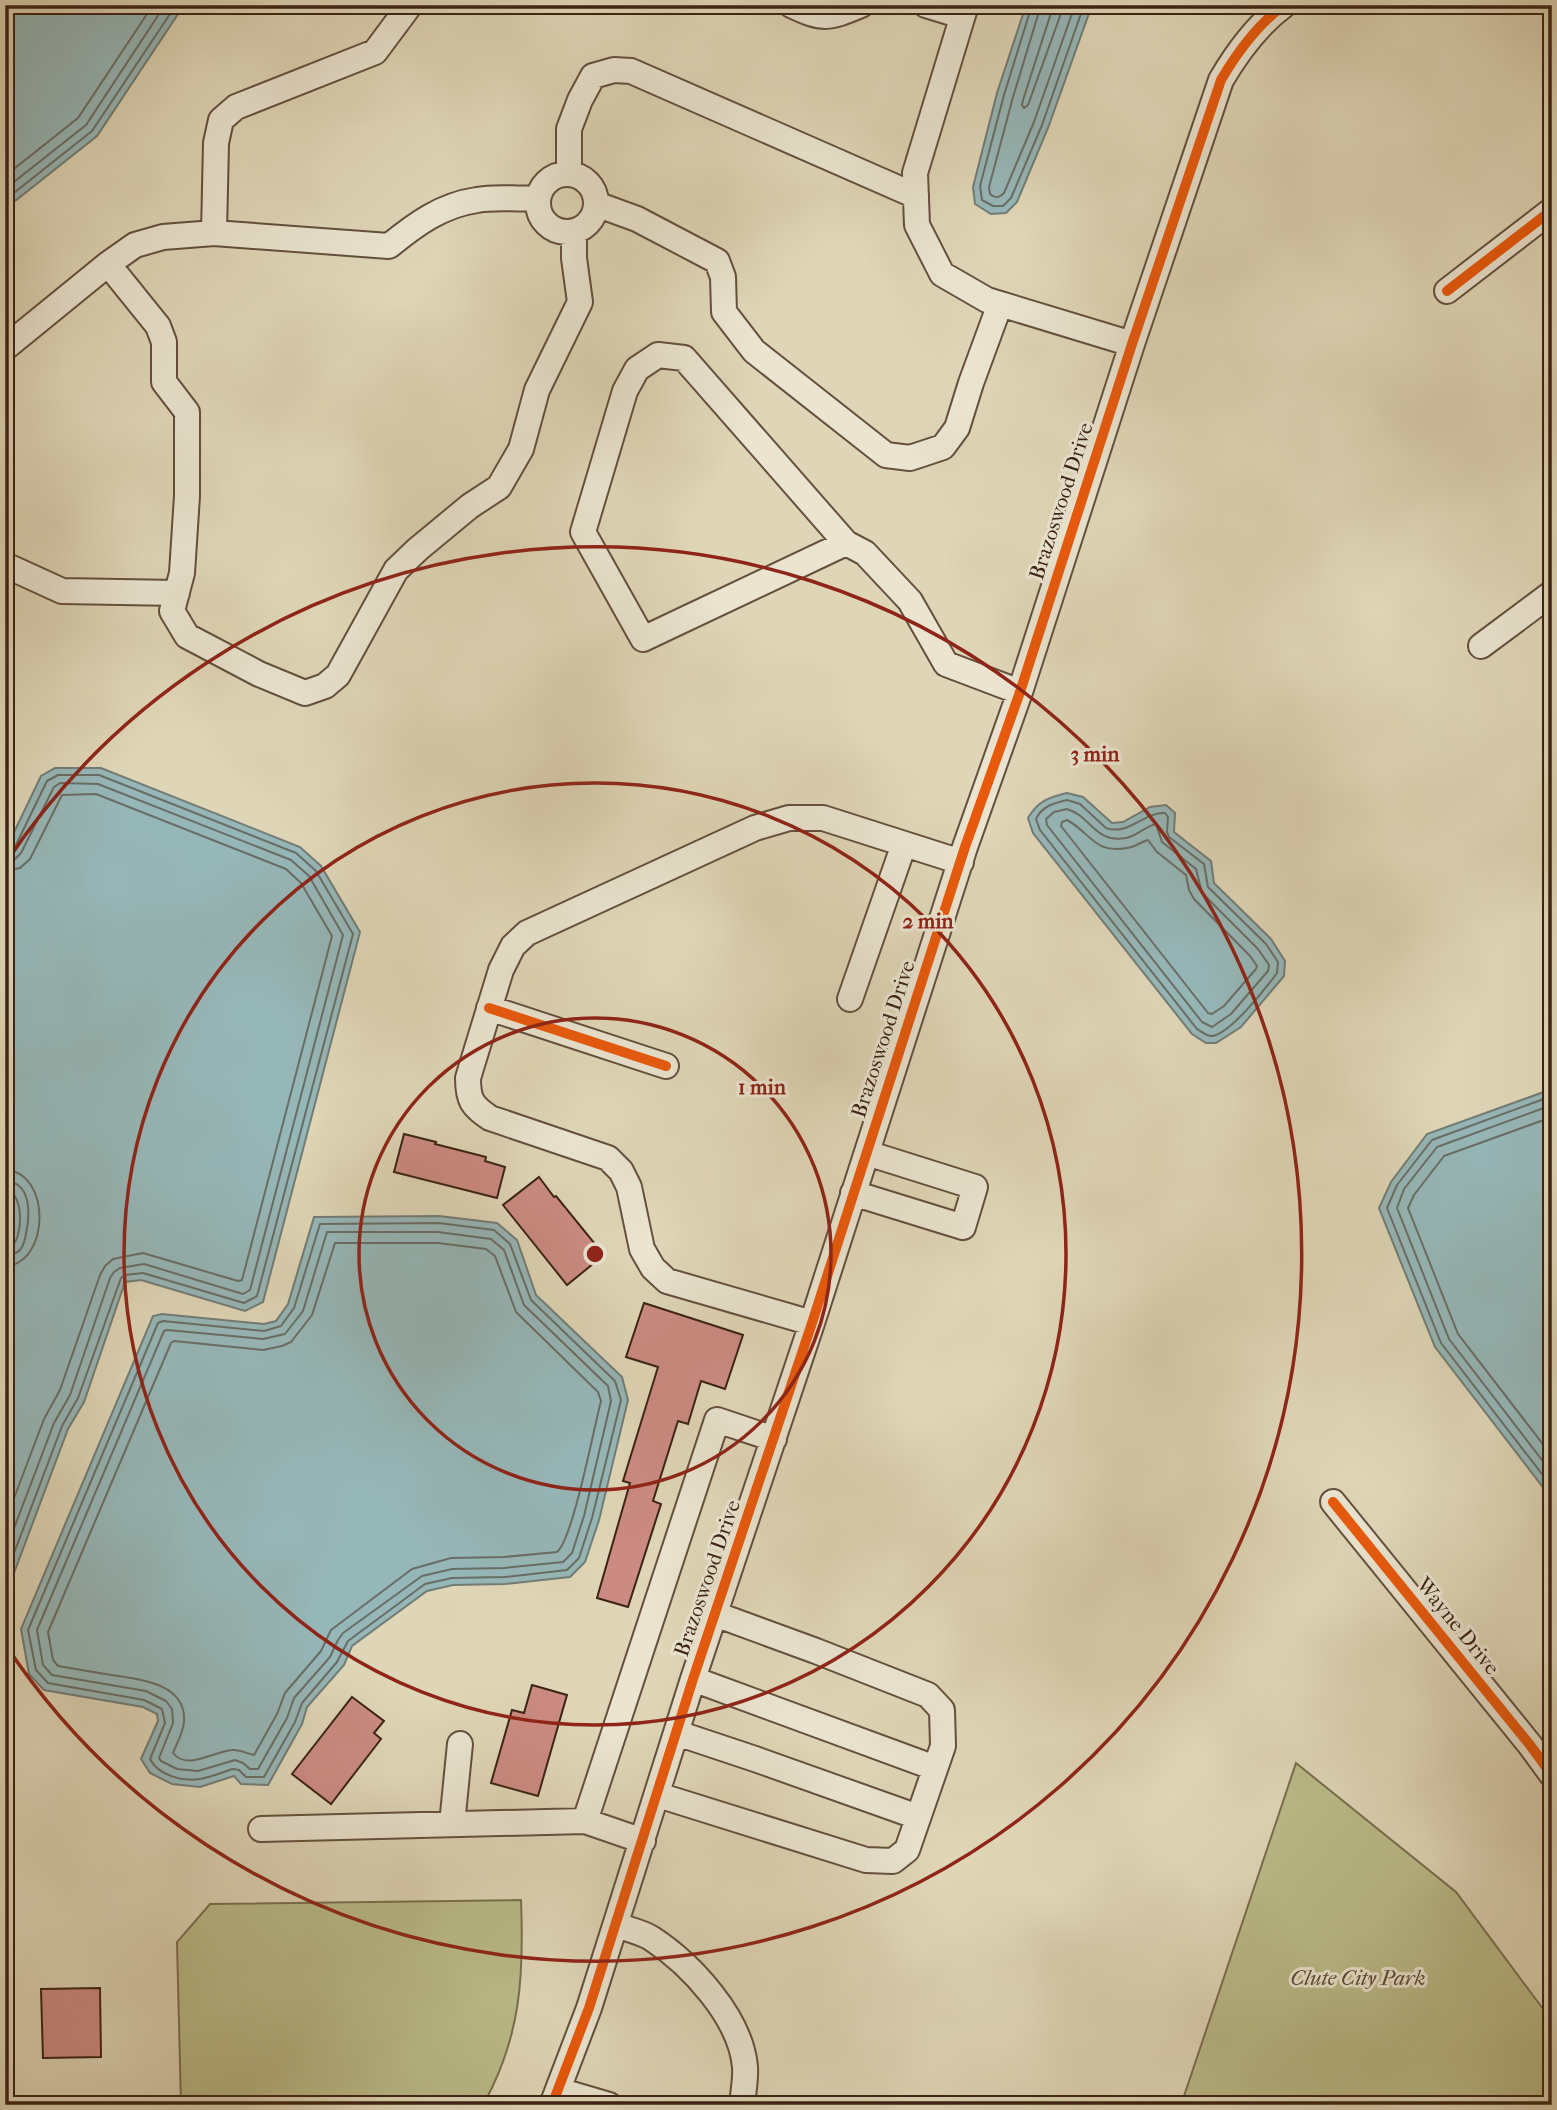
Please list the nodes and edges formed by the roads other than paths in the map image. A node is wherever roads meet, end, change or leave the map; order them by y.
1 (410, 5) edge
2 (791, 5) edge
3 (862, 5) edge
4 (926, 5) edge
5 (1284, 5) edge
6 (964, 11) edge
7 (569, 174) junction
8 (916, 196) junction
9 (538, 198) junction
10 (596, 204) junction
11 (1552, 210) edge
12 (574, 232) junction
13 (214, 233) junction
14 (108, 264) junction
15 (1447, 291) dead end
16 (1000, 304) junction
17 (1132, 344) junction
18 (5, 348) edge
19 (846, 543) junction
20 (5, 565) edge
21 (177, 593) junction
22 (1552, 593) edge
23 (1481, 646) dead end
24 (1020, 692) junction
25 (904, 844) junction
26 (961, 862) junction
27 (850, 999) dead end
28 (489, 1008) junction
29 (666, 1066) dead end
30 (867, 1153) junction
31 (853, 1193) junction
32 (812, 1323) junction
33 (774, 1438) junction
34 (1333, 1502) dead end
35 (715, 1614) junction
36 (693, 1679) junction
37 (677, 1733) junction
38 (460, 1744) dead end
39 (935, 1768) junction
40 (1552, 1775) edge
41 (658, 1795) junction
42 (918, 1817) junction
43 (585, 1821) junction
44 (452, 1824) junction
45 (261, 1829) dead end
46 (643, 1841) junction
47 (616, 1925) junction
48 (555, 2097) edge
49 (608, 2105) edge
50 (742, 2105) edge

1 - 13 street
2 - 3 street
4 - 6 street
5 - 17 street, Brazoswood Drive
6 - 8 street
7 - 8 street
7 - 9 street
7 - 10 street
8 - 16 street
9 - 12 street
9 - 13 street
10 - 12 street
10 - 16 street
11 - 15 street
12 - 21 street
13 - 14 street
14 - 18 street
14 - 21 street
16 - 17 street
17 - 24 street, Brazoswood Drive
19 - 19 street
19 - 24 street
20 - 21 street
22 - 23 street
24 - 26 street, Brazoswood Drive
25 - 26 street
25 - 27 street
25 - 28 street
26 - 30 street, Brazoswood Drive
28 - 29 street
28 - 32 street
30 - 31 street, Brazoswood Drive
30 - 31 street
31 - 32 street, Brazoswood Drive
32 - 33 street, Brazoswood Drive
33 - 35 street, Brazoswood Drive
33 - 43 street
34 - 40 street, Wayne Drive
35 - 36 street, Brazoswood Drive
35 - 39 street
36 - 37 street, Brazoswood Drive
36 - 39 street
37 - 41 street, Brazoswood Drive
37 - 42 street
38 - 44 street
39 - 42 street
41 - 42 street
41 - 46 street, Brazoswood Drive
43 - 44 street
43 - 46 street
44 - 45 street
46 - 47 street, Brazoswood Drive
47 - 48 street, Brazoswood Drive
47 - 50 street
48 - 49 street

